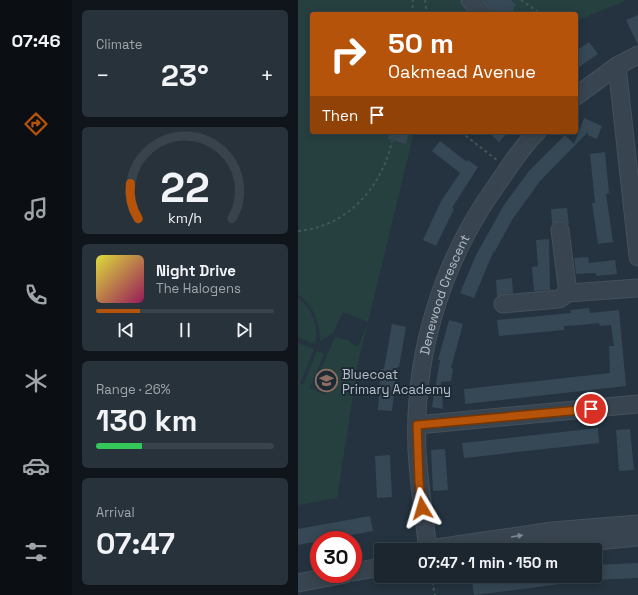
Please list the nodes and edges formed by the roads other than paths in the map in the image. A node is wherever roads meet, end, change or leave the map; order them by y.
1 (470, 0) edge
2 (481, 12) edge
3 (638, 55) edge
4 (617, 66) junction
5 (578, 95) edge
6 (534, 134) edge
7 (560, 230) dead end
8 (638, 257) edge
9 (638, 288) edge
10 (568, 293) junction
11 (504, 304) dead end
12 (638, 404) edge
13 (417, 425) junction
14 (638, 524) edge
15 (638, 537) edge
16 (425, 543) edge
17 (472, 543) edge
18 (578, 543) edge
19 (374, 558) edge
20 (362, 560) edge
21 (374, 568) edge
22 (310, 570) edge
23 (362, 570) edge
24 (298, 572) edge
25 (310, 581) edge
26 (298, 583) edge

1 - 2 street
3 - 4 street
4 - 5 street
4 - 8 street
6 - 13 street, Denewood Crescent
7 - 10 street
9 - 10 street
10 - 11 street
12 - 13 street
13 - 16 street, Denewood Crescent
17 -> 14 street
15 - 18 street
19 - 20 street
21 - 23 street
22 - 24 street
25 - 26 street

